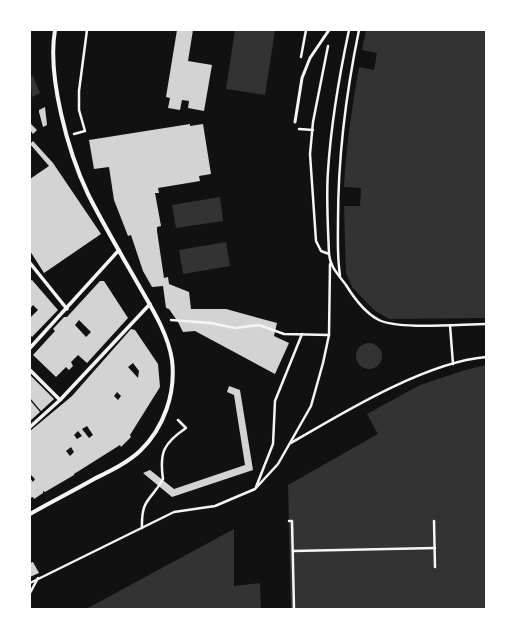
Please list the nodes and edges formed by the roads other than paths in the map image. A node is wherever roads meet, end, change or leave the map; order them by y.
1 (55, 30) edge
2 (329, 30) edge
3 (295, 122) dead end
4 (119, 250) junction
5 (30, 264) edge
6 (150, 304) junction
7 (67, 309) junction
8 (30, 348) edge
9 (30, 370) edge
10 (60, 400) junction
11 (30, 427) edge
12 (30, 514) edge

1 - 4 street
2 - 3 lane
4 - 6 street
4 - 7 street
5 - 7 street
6 - 10 street
6 - 12 street
7 - 8 street
9 - 10 street
10 - 11 street

